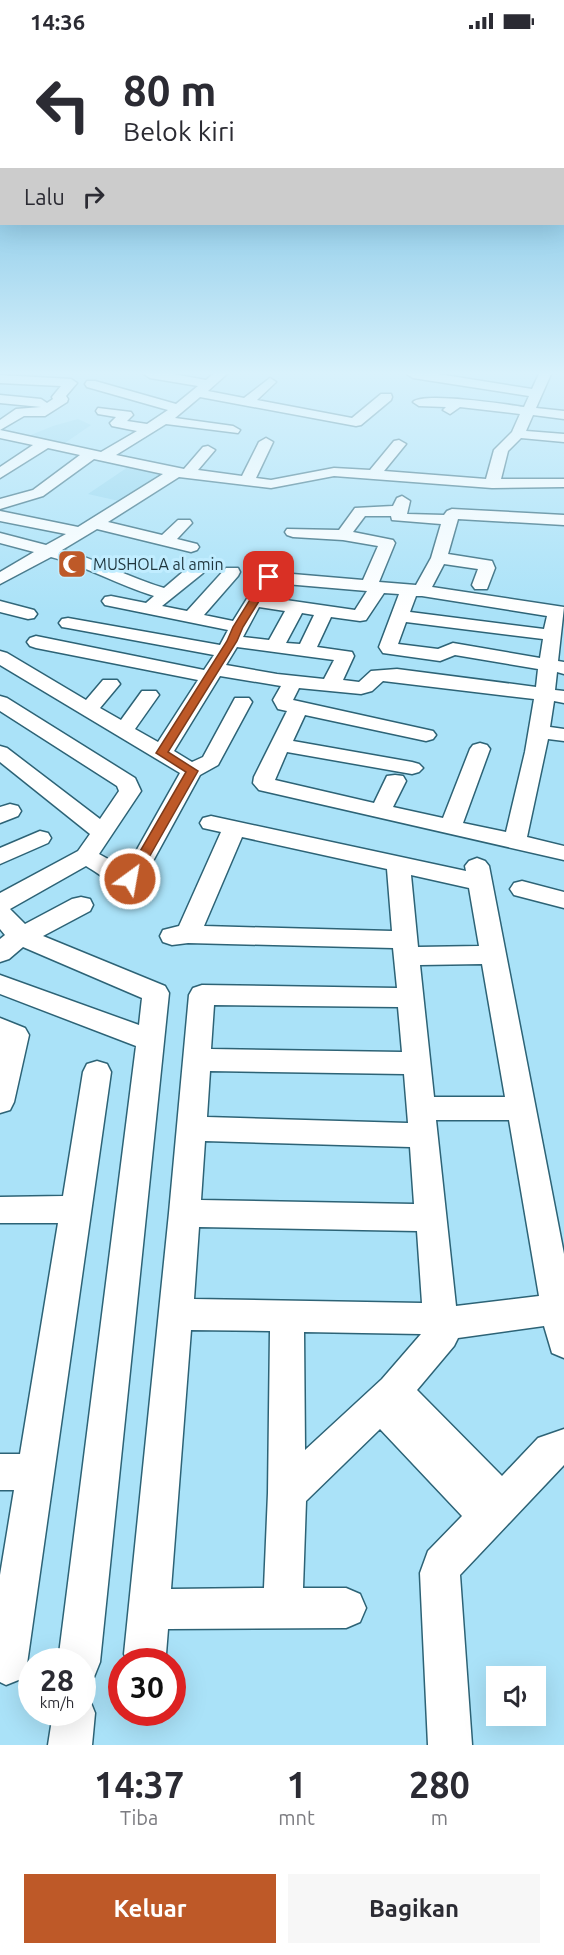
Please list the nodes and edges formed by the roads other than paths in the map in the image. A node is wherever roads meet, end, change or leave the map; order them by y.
1 (25, 453) edge
2 (87, 453) edge
3 (102, 453) edge
4 (204, 453) edge
5 (260, 453) edge
6 (391, 453) edge
7 (500, 453) edge
8 (97, 456) junction
9 (370, 456) dead end
10 (386, 459) junction
11 (182, 473) junction
12 (0, 474) edge
13 (374, 475) junction
14 (408, 478) junction
15 (246, 482) junction
16 (564, 483) edge
17 (492, 484) junction
18 (518, 500) junction
19 (0, 504) edge
20 (399, 511) junction
21 (0, 516) edge
22 (449, 520) junction
23 (564, 520) edge
24 (184, 523) dead end
25 (95, 524) junction
26 (77, 532) junction
27 (293, 532) dead end
28 (343, 536) junction
29 (0, 538) edge
30 (165, 541) junction
31 (191, 547) dead end
32 (48, 551) junction
33 (439, 558) junction
34 (196, 569) dead end
35 (232, 572) dead end
36 (0, 579) edge
37 (481, 585) dead end
38 (139, 586) junction
39 (373, 587) junction
40 (416, 591) junction
41 (167, 594) junction
42 (254, 601) junction
43 (111, 602) junction
44 (0, 606) edge
45 (297, 607) junction
46 (148, 609) junction
47 (326, 610) junction
48 (560, 612) edge
49 (28, 614) dead end
50 (401, 616) junction
51 (192, 618) junction
52 (68, 623) junction
53 (551, 635) junction
54 (275, 647) junction
55 (306, 650) junction
56 (224, 653) junction
57 (0, 657) edge
58 (557, 667) edge
59 (292, 681) junction
60 (110, 684) dead end
61 (331, 685) junction
62 (149, 694) dead end
63 (554, 696) edge
64 (0, 702) edge
65 (242, 702) dead end
66 (89, 708) junction
67 (298, 709) junction
68 (124, 730) junction
69 (539, 731) junction
70 (426, 735) dead end
71 (564, 735) edge
72 (280, 745) junction
73 (480, 749) dead end
74 (0, 752) edge
75 (162, 753) junction
76 (192, 771) junction
77 (380, 812) junction
78 (211, 823) dead end
79 (234, 828) junction
80 (450, 828) junction
81 (102, 832) junction
82 (40, 838) dead end
83 (515, 842) junction
84 (564, 853) edge
85 (86, 856) junction
86 (0, 857) edge
87 (398, 864) junction
88 (522, 889) dead end
89 (564, 900) edge
90 (0, 904) edge
91 (81, 905) dead end
92 (0, 914) edge
93 (24, 935) junction
94 (406, 948) junction
95 (0, 953) edge
96 (493, 956) junction
97 (0, 984) edge
98 (411, 998) junction
99 (0, 1028) edge
100 (150, 1040) junction
101 (197, 1060) junction
102 (417, 1063) junction
103 (97, 1072) dead end
104 (0, 1102) edge
105 (522, 1109) junction
106 (422, 1121) junction
107 (191, 1129) junction
108 (75, 1209) junction
109 (0, 1210) edge
110 (186, 1213) junction
111 (431, 1218) junction
112 (556, 1309) junction
113 (176, 1314) junction
114 (287, 1316) junction
115 (441, 1322) junction
116 (564, 1342) edge
117 (387, 1398) junction
118 (564, 1447) edge
119 (0, 1472) edge
120 (36, 1472) junction
121 (287, 1493) junction
122 (494, 1509) junction
123 (8, 1599) edge
124 (284, 1608) junction
125 (346, 1608) dead end
126 (148, 1609) junction
127 (82, 1648) edge
128 (145, 1648) edge
129 (6, 1664) dead end
130 (72, 1726) edge
131 (70, 1745) edge
132 (450, 1745) edge

1 - 12 street
2 - 8 street
3 - 8 street
4 - 11 street
5 - 15 street
6 - 10 street
7 - 17 street
8 - 11 street
8 - 19 street
9 - 10 street
10 - 13 street
11 - 15 street
11 - 25 street
13 - 14 street
13 - 15 street
14 - 17 street
14 - 20 street
16 - 18 street
17 - 18 street
18 - 22 street
18 - 23 street
20 - 22 street
20 - 28 street
21 - 26 street
22 - 33 street
24 - 30 street
25 - 26 street
25 - 30 street
26 - 32 street
27 - 28 street
28 - 39 street
29 - 32 street
30 - 31 street
32 - 36 street
32 - 38 street
33 - 37 street
33 - 40 street
34 - 41 street
35 - 51 street
38 - 41 street
38 - 43 street
39 - 40 street
39 - 42 street
39 - 47 street
40 - 48 street
40 - 50 street
41 - 46 street
42 - 45 street
42 - 56 street
43 - 46 street
43 - 52 street
44 - 49 street
45 - 47 street
45 - 54 street
46 - 51 street
47 - 55 street
48 - 53 street
50 - 53 street
50 - 58 street
51 - 56 street
52 - 56 street
52 - 56 street
53 - 58 street
54 - 55 street
54 - 56 street
55 - 61 street
56 - 59 street
56 - 75 street
57 - 66 street
58 - 63 street
59 - 61 street
59 - 67 street
60 - 66 street
61 - 63 street
62 - 68 street
63 - 69 street
64 - 81 street
65 - 76 street
66 - 68 street
67 - 70 street
67 - 72 street
68 - 75 street
69 - 71 street
69 - 83 street
72 - 77 street
72 - 77 street
73 - 80 street
74 - 81 street
75 - 76 street
76 - 85 street
77 - 80 street
78 - 79 street
79 - 87 street
79 - 94 street
80 - 83 street
81 - 85 street
82 - 86 street
83 - 84 street
85 - 90 street
87 - 94 street
87 - 96 street
88 - 89 street
91 - 93 street
92 - 93 street
93 - 95 street
93 - 100 street
94 - 96 street
94 - 98 street
96 - 105 street
97 - 100 street
98 - 101 street
98 - 102 street
99 - 104 street
100 - 127 street
101 - 102 street
101 - 107 street
102 - 106 street
103 - 108 street
105 - 106 street
105 - 112 street
106 - 107 street
106 - 111 street
107 - 110 street
108 - 109 street
108 - 120 street
110 - 111 street
110 - 113 street
111 - 115 street
112 - 115 street
112 - 116 street
113 - 114 street
113 - 126 street
114 - 115 street
114 - 121 street
115 - 117 street
117 - 121 street
117 - 122 street
118 - 122 street
119 - 120 street
120 - 123 street
121 - 124 street
122 - 132 street
123 - 129 street
124 - 125 street
124 - 126 street
126 - 128 street
130 - 131 street

